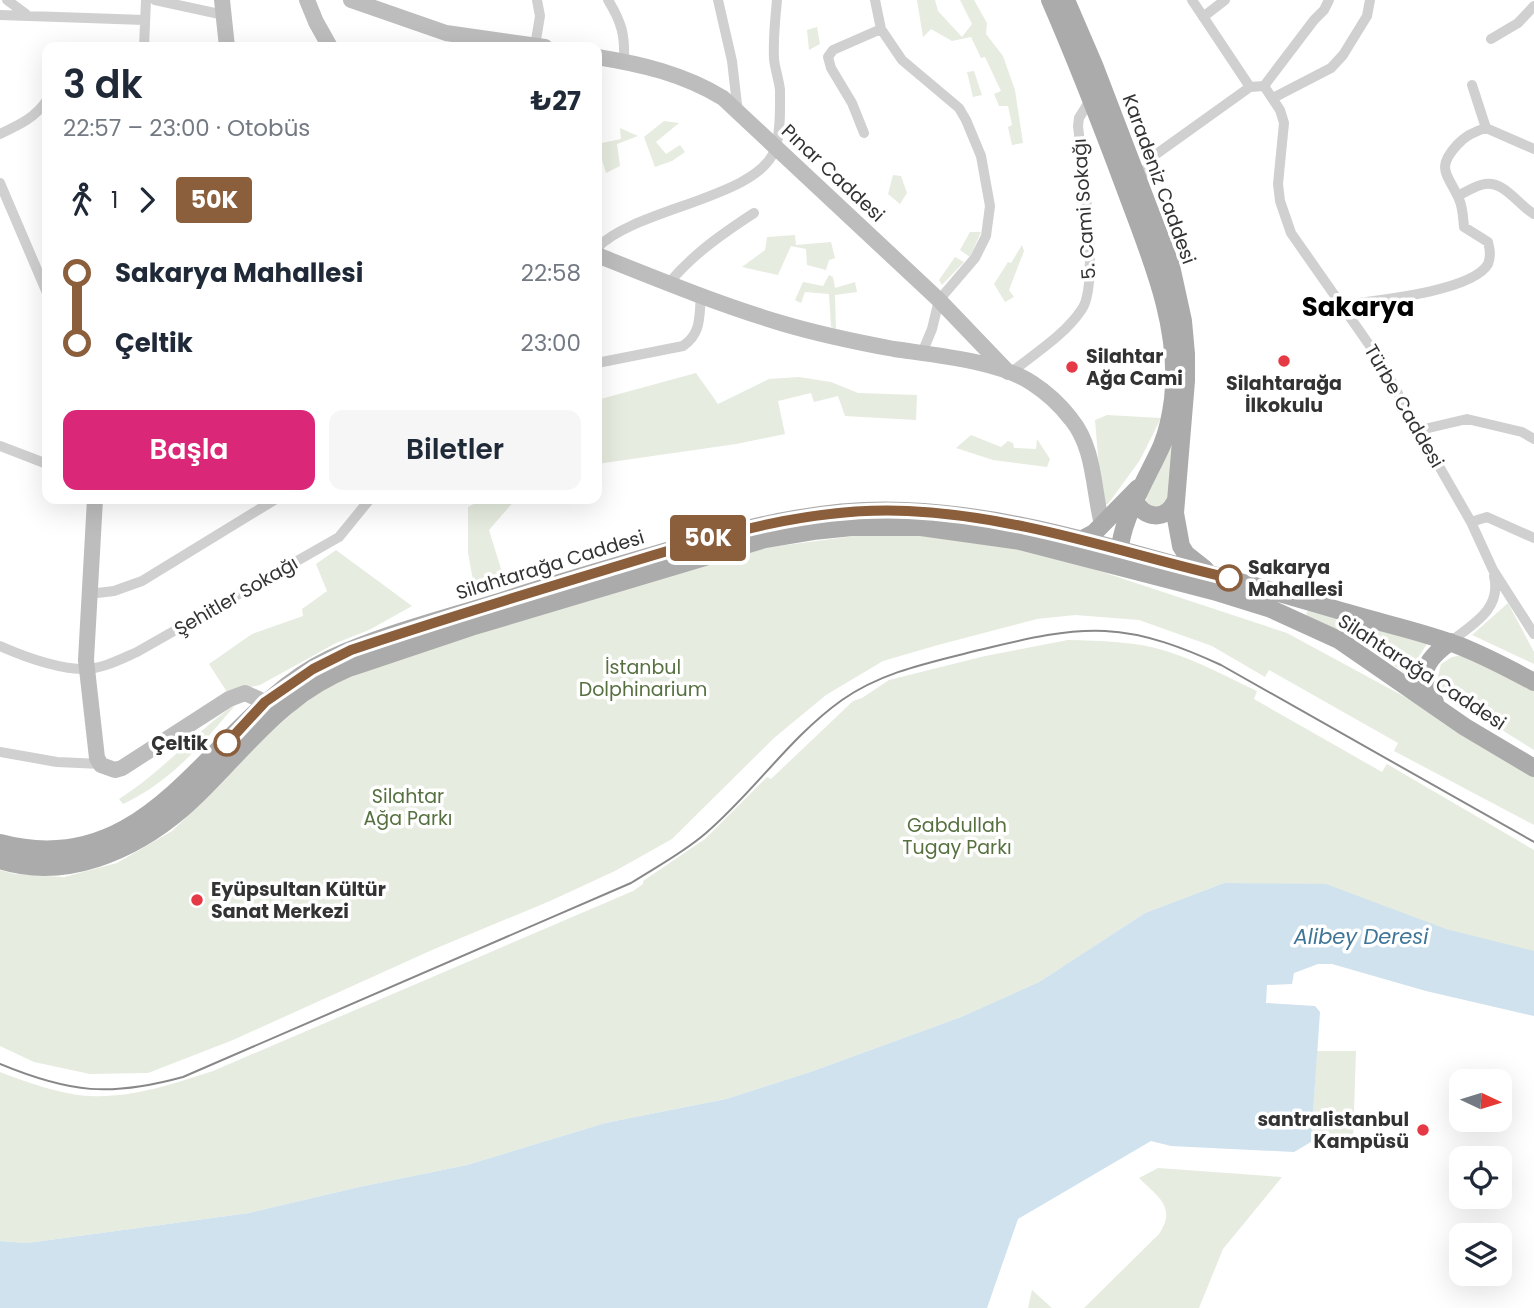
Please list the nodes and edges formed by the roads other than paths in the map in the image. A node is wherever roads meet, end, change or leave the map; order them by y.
1 (7, 0) edge
2 (146, 0) edge
3 (155, 0) edge
4 (307, 0) edge
5 (351, 0) edge
6 (537, 0) edge
7 (608, 0) edge
8 (718, 0) edge
9 (777, 0) edge
10 (874, 0) edge
11 (1050, 0) edge
12 (1066, 0) edge
13 (1192, 0) edge
14 (1225, 0) edge
15 (1329, 0) edge
16 (1370, 0) edge
17 (1534, 6) edge
18 (223, 7) edge
19 (26, 14) junction
20 (0, 15) edge
21 (1203, 17) junction
22 (145, 20) junction
23 (881, 29) junction
24 (1491, 39) dead end
25 (144, 42) edge
26 (226, 42) edge
27 (327, 42) edge
28 (511, 42) edge
29 (540, 42) edge
30 (602, 58) edge
31 (624, 61) junction
32 (1472, 85) dead end
33 (1264, 86) junction
34 (1250, 87) junction
35 (1092, 97) junction
36 (1273, 98) junction
37 (42, 108) edge
38 (738, 113) junction
39 (1486, 128) junction
40 (864, 133) dead end
41 (0, 134) edge
42 (776, 148) junction
43 (1534, 149) edge
44 (1126, 150) junction
45 (1155, 155) junction
46 (0, 183) edge
47 (1140, 185) junction
48 (1458, 196) junction
49 (754, 213) dead end
50 (1534, 214) edge
51 (602, 242) edge
52 (602, 257) edge
53 (42, 281) edge
54 (669, 284) junction
55 (701, 295) junction
56 (939, 300) junction
57 (1341, 305) junction
58 (922, 353) junction
59 (602, 362) edge
60 (1009, 374) junction
61 (1420, 430) junction
62 (1534, 439) edge
63 (0, 446) edge
64 (42, 462) edge
65 (1143, 484) junction
66 (1135, 501) junction
67 (1175, 502) junction
68 (95, 504) edge
69 (268, 504) edge
70 (366, 504) edge
71 (1471, 522) junction
72 (1102, 524) junction
73 (1534, 538) edge
74 (1081, 540) junction
75 (1120, 549) junction
76 (1127, 568) junction
77 (1493, 569) junction
78 (1212, 575) junction
79 (89, 594) junction
80 (1534, 634) edge
81 (1450, 642) junction
82 (0, 646) edge
83 (86, 669) junction
84 (1534, 682) edge
85 (265, 702) junction
86 (1437, 705) junction
87 (0, 752) edge
88 (101, 764) junction
89 (1534, 768) edge
90 (0, 843) edge
91 (0, 860) edge

1 - 19 street
2 - 22 street
3 - 18 street
4 - 27 main road
5 - 28 main road
6 - 29 street
7 - 31 street
8 - 38 street
9 - 42 street
10 - 23 street
11 - 35 main road, Karadeniz Caddesi
12 - 44 main road, Karadeniz Caddesi
13 - 21 street
14 - 21 street
15 - 33 street
16 - 36 street
17 - 24 street
18 - 26 main road
19 - 20 street
19 - 22 street
21 - 34 street
22 - 25 street
23 - 40 street
23 - 56 street
30 - 31 main road, Pınar Caddesi
31 - 38 main road, Pınar Caddesi
32 - 39 street
33 - 34 street
33 - 36 street, Türbe Caddesi
34 - 45 street
35 - 60 street, 5. Cami Sokağı
35 - 65 main road, Karadeniz Caddesi
36 - 57 street, Türbe Caddesi
37 - 41 street
38 - 42 main road, Pınar Caddesi
39 - 43 street
39 - 48 street
42 - 51 street
42 - 56 main road, Pınar Caddesi
44 - 45 street
44 - 47 main road, Karadeniz Caddesi
45 - 47 street
46 - 53 street
47 - 67 main road, Karadeniz Caddesi
48 - 50 street
48 - 57 street
49 - 54 street
52 - 54 main road
54 - 55 main road
55 - 58 main road
55 - 59 street
56 - 58 street
56 - 60 main road, Pınar Caddesi
57 - 61 street, Türbe Caddesi
58 - 60 main road
60 - 72 main road
61 - 62 street
61 - 71 street, Türbe Caddesi
63 - 64 street
65 - 66 main road, Karadeniz Caddesi
65 - 72 main road
66 - 67 main road
66 - 75 main road, Karadeniz Caddesi
67 - 78 main road, Karadeniz Caddesi
68 - 79 main road
69 - 79 street
70 - 83 street, Şehitler Sokağı
71 - 73 street
71 - 77 street, Türbe Caddesi
72 - 74 main road
74 - 75 main road, Silahtarağa Caddesi
74 - 85 main road, Silahtarağa Caddesi
75 - 76 main road
75 - 78 main road, Silahtarağa Caddesi
76 - 86 main road, Silahtarağa Caddesi
76 - 91 main road, Silahtarağa Caddesi
77 - 80 street, Türbe Caddesi
77 - 81 street
78 - 81 main road, Silahtarağa Caddesi
79 - 83 main road
81 - 84 main road, Silahtarağa Caddesi
81 - 86 main road
82 - 83 street
83 - 88 main road
85 - 88 main road
85 - 90 main road, Silahtarağa Caddesi
86 - 89 main road, Silahtarağa Caddesi
87 - 88 street

